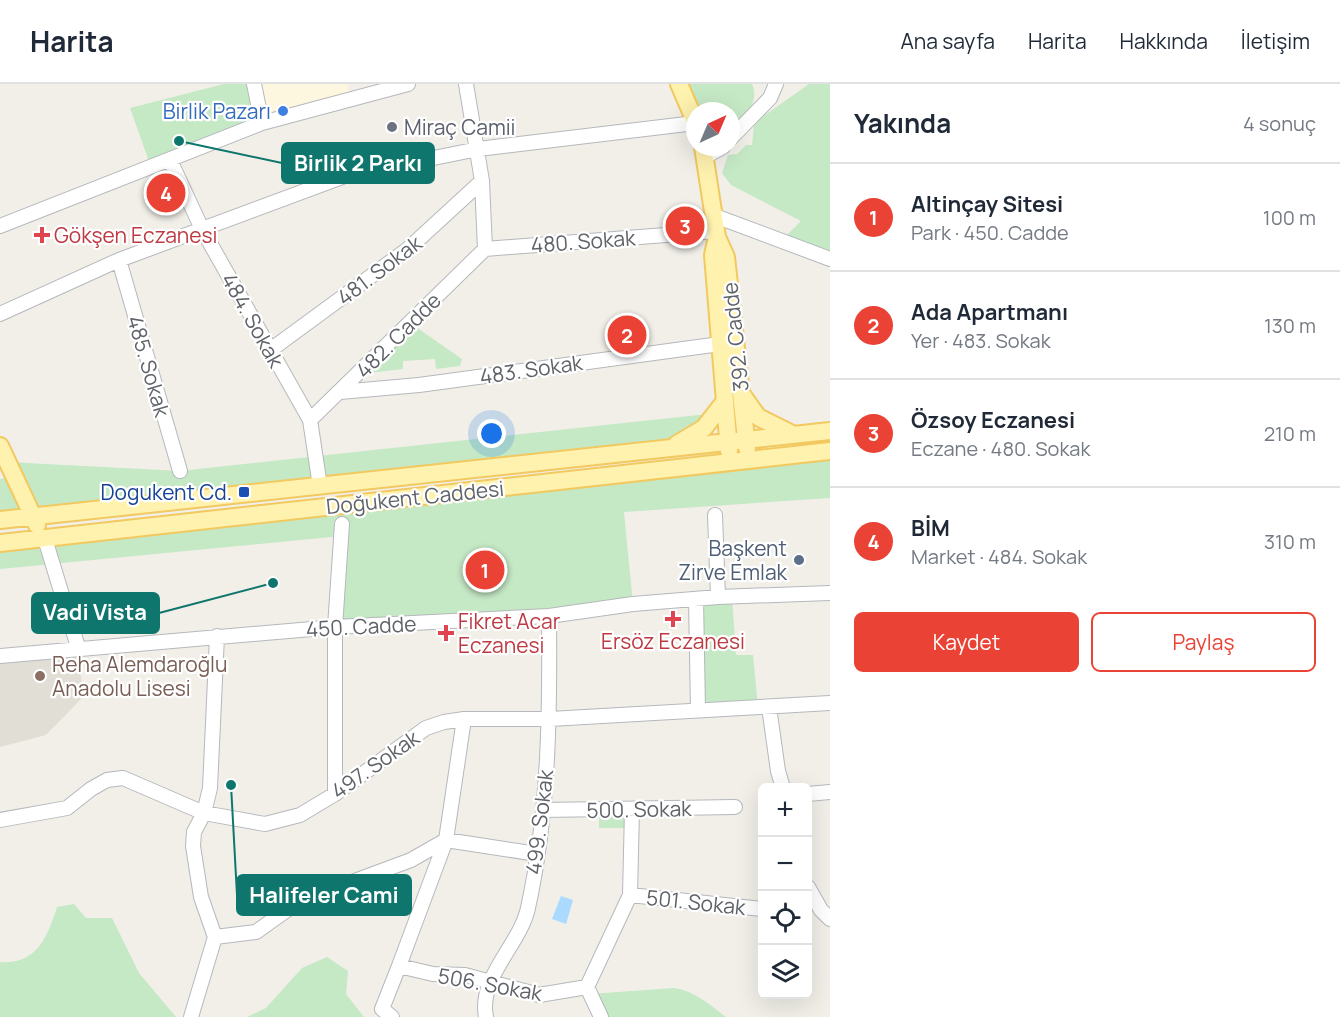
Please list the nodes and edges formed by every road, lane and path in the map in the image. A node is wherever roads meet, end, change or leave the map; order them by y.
1 (254, 84) edge
2 (408, 84) edge
3 (466, 84) edge
4 (679, 84) edge
5 (776, 84) edge
6 (687, 102) edge
7 (262, 123) junction
8 (686, 123) edge
9 (740, 129) edge
10 (477, 149) junction
11 (706, 156) edge
12 (170, 160) junction
13 (482, 181) junction
14 (0, 226) edge
15 (716, 228) junction
16 (202, 229) junction
17 (485, 249) junction
18 (830, 259) edge
19 (119, 260) junction
20 (0, 314) edge
21 (720, 344) junction
22 (269, 351) junction
23 (340, 392) junction
24 (741, 393) junction
25 (725, 401) junction
26 (310, 420) junction
27 (830, 431) edge
28 (793, 434) junction
29 (745, 439) junction
30 (728, 441) junction
31 (0, 446) edge
32 (664, 450) junction
33 (830, 451) edge
34 (748, 459) junction
35 (731, 461) junction
36 (180, 471) dead end
37 (320, 486) junction
38 (716, 515) dead end
39 (32, 516) junction
40 (0, 520) edge
41 (342, 524) dead end
42 (45, 539) junction
43 (0, 543) edge
44 (830, 593) edge
45 (718, 597) junction
46 (696, 599) junction
47 (549, 616) junction
48 (335, 627) junction
49 (217, 636) junction
50 (78, 647) junction
51 (0, 656) edge
52 (830, 703) edge
53 (769, 706) junction
54 (698, 710) junction
55 (464, 719) junction
56 (550, 719) junction
57 (782, 783) edge
58 (830, 792) edge
59 (335, 794) junction
60 (812, 794) edge
61 (735, 807) dead end
62 (543, 810) junction
63 (632, 810) junction
64 (204, 813) junction
65 (0, 820) edge
66 (446, 840) junction
67 (537, 854) junction
68 (809, 891) edge
69 (630, 895) junction
70 (758, 909) edge
71 (819, 914) edge
72 (216, 937) junction
73 (399, 966) junction
74 (490, 981) junction
75 (586, 987) junction
76 (191, 1017) edge
77 (393, 1017) edge
78 (486, 1017) edge
79 (601, 1017) edge

1 - 7 street
2 - 7 street
3 - 10 street
4 - 6 main road
5 - 9 street
7 - 12 street
8 - 10 street
10 - 13 street
10 - 16 street
11 - 15 main road, 392. Cadde
12 - 14 street
12 - 16 street, 484. Sokak
13 - 17 street
13 - 22 street, 481. Sokak
15 - 17 street, 480. Sokak
15 - 18 street
15 - 21 main road, 392. Cadde
15 - 24 main road, 392. Cadde
16 - 19 street
16 - 22 street, 484. Sokak
17 - 23 street, 482. Cadde
19 - 20 street
19 - 36 street, 485. Sokak
21 - 23 street, 483. Sokak
21 - 25 main road, 392. Cadde
22 - 26 street, 484. Sokak
23 - 26 street, 482. Cadde
24 - 28 main road
24 - 29 main road, 392. Cadde
25 - 30 main road, 392. Cadde
25 - 32 main road
26 - 37 street, 484. Sokak
27 - 28 main road, Doğukent Caddesi
28 - 29 main road, Doğukent Caddesi
29 - 30 main road, Doğukent Caddesi
29 - 34 main road, 392. Cadde
30 - 32 main road, Doğukent Caddesi
30 - 35 main road, 392. Cadde
31 - 39 main road
32 - 37 main road, Doğukent Caddesi
33 - 34 main road, Doğukent Caddesi
34 - 35 main road, Doğukent Caddesi
35 - 42 main road, Doğukent Caddesi
37 - 39 main road, Doğukent Caddesi
38 - 45 street
39 - 40 main road, Doğukent Caddesi
39 - 42 main road
41 - 48 street
42 - 43 main road, Doğukent Caddesi
42 - 50 street
44 - 45 street, 450. Cadde
45 - 46 street, 450. Cadde
46 - 47 street, 450. Cadde
46 - 54 street
47 - 48 street, 450. Cadde
47 - 56 street, 499. Sokak
48 - 49 street, 450. Cadde
48 - 59 street
49 - 50 street, 450. Cadde
49 - 64 street
50 - 51 street, 450. Cadde
52 - 53 street, 497. Sokak
53 - 54 street, 497. Sokak
53 - 57 street
54 - 56 street, 497. Sokak
55 - 56 street, 497. Sokak
55 - 59 street, 497. Sokak
55 - 66 street
56 - 62 street, 499. Sokak
58 - 60 street
59 - 64 street, 497. Sokak
61 - 63 street, 500. Sokak
62 - 63 street, 500. Sokak
62 - 67 street, 499. Sokak
63 - 69 street
64 - 65 street, 497. Sokak
64 - 72 street
66 - 67 street
66 - 72 street
66 - 73 street
67 - 74 street, 499. Sokak
68 - 71 street
69 - 70 street, 501. Sokak
69 - 75 street
72 - 76 street
73 - 74 street, 506. Sokak
73 - 77 street
74 - 75 street, 506. Sokak
74 - 78 street, 499. Sokak
75 - 79 street

